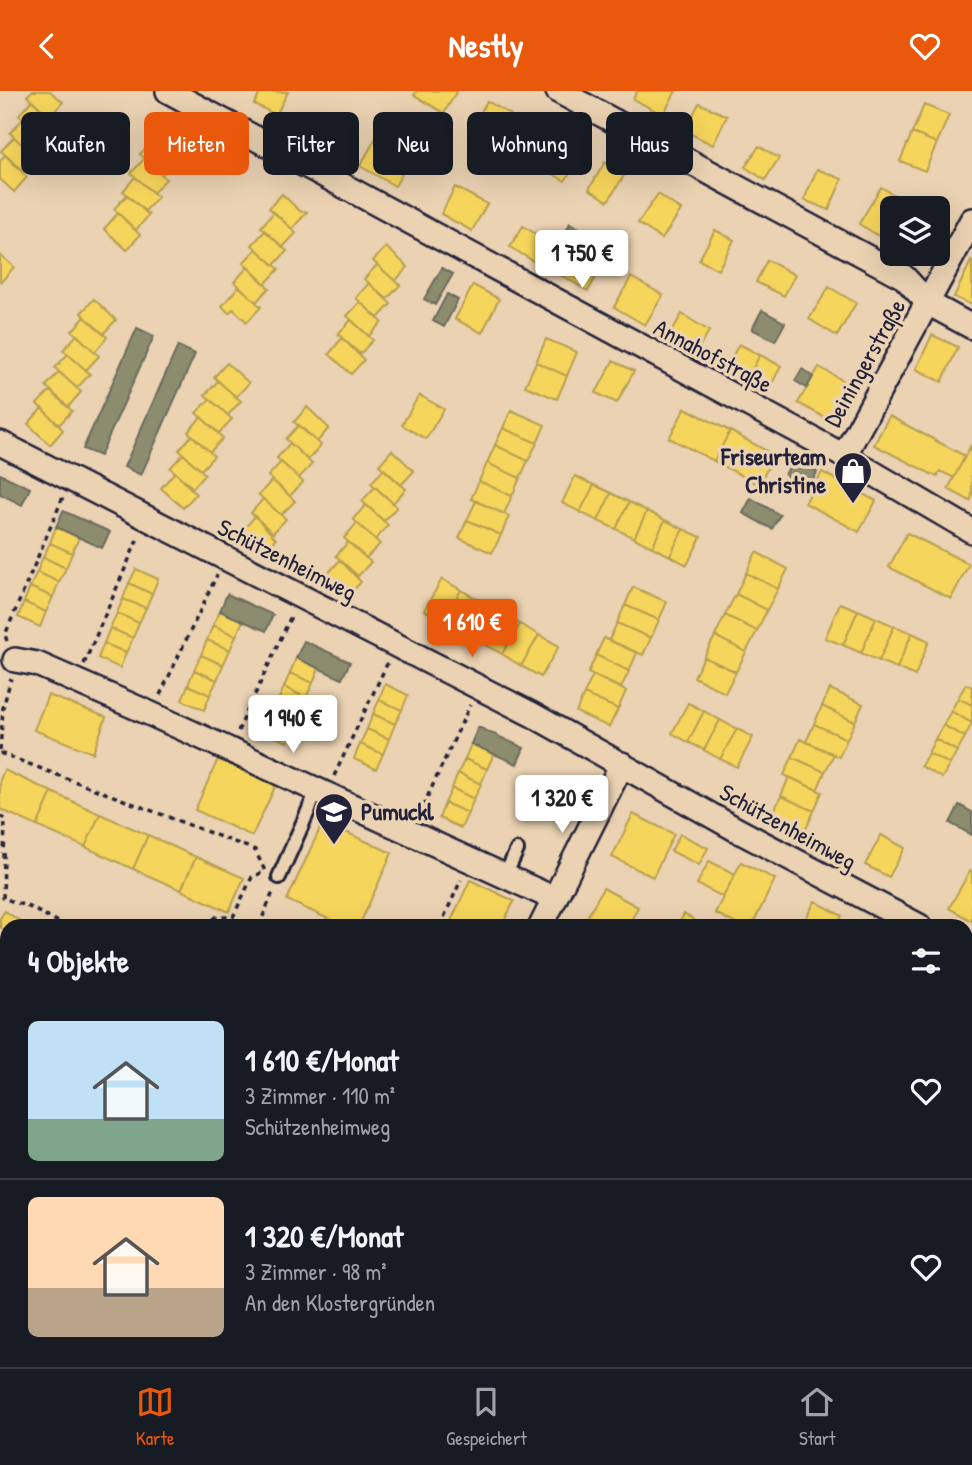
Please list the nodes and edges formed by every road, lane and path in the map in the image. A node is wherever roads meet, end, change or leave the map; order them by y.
1 (168, 91) edge
2 (558, 91) edge
3 (972, 220) edge
4 (928, 303) junction
5 (972, 327) edge
6 (0, 443) edge
7 (844, 456) junction
8 (71, 479) junction
9 (147, 518) junction
10 (972, 531) edge
11 (225, 558) junction
12 (300, 596) junction
13 (396, 645) junction
14 (15, 660) junction
15 (77, 682) junction
16 (478, 687) junction
17 (161, 692) dead end
18 (237, 733) dead end
19 (0, 751) edge
20 (622, 764) junction
21 (326, 784) junction
22 (0, 816) edge
23 (418, 817) dead end
24 (517, 850) dead end
25 (465, 872) dead end
26 (505, 876) junction
27 (279, 877) joint
28 (555, 899) junction
29 (52, 919) edge
30 (214, 919) edge
31 (262, 919) edge
32 (443, 919) edge
33 (545, 919) edge
34 (906, 919) edge

1 - 7 street, Annahofstraße
2 - 4 street
3 - 4 street, Deiningerstraße
4 - 5 street
4 - 7 street, Deiningerstraße
6 - 8 street, Schützenheimweg
7 - 10 street, Annahofstraße
8 - 9 street, Schützenheimweg
8 - 14 path
9 - 11 street, Schützenheimweg
9 - 15 path
11 - 12 street, Schützenheimweg
11 - 17 path
12 - 13 street, Schützenheimweg
12 - 18 path
13 - 16 street, Schützenheimweg
13 - 21 path
14 - 15 street
14 - 19 path
15 - 21 street
16 - 20 street, Schützenheimweg
16 - 23 path
19 - 30 path
20 - 28 street
20 - 34 street, Schützenheimweg
21 - 26 street
21 - 27 lane
22 - 29 path
24 - 26 lane
25 - 32 path
26 - 28 street
27 - 31 path
28 - 33 street

